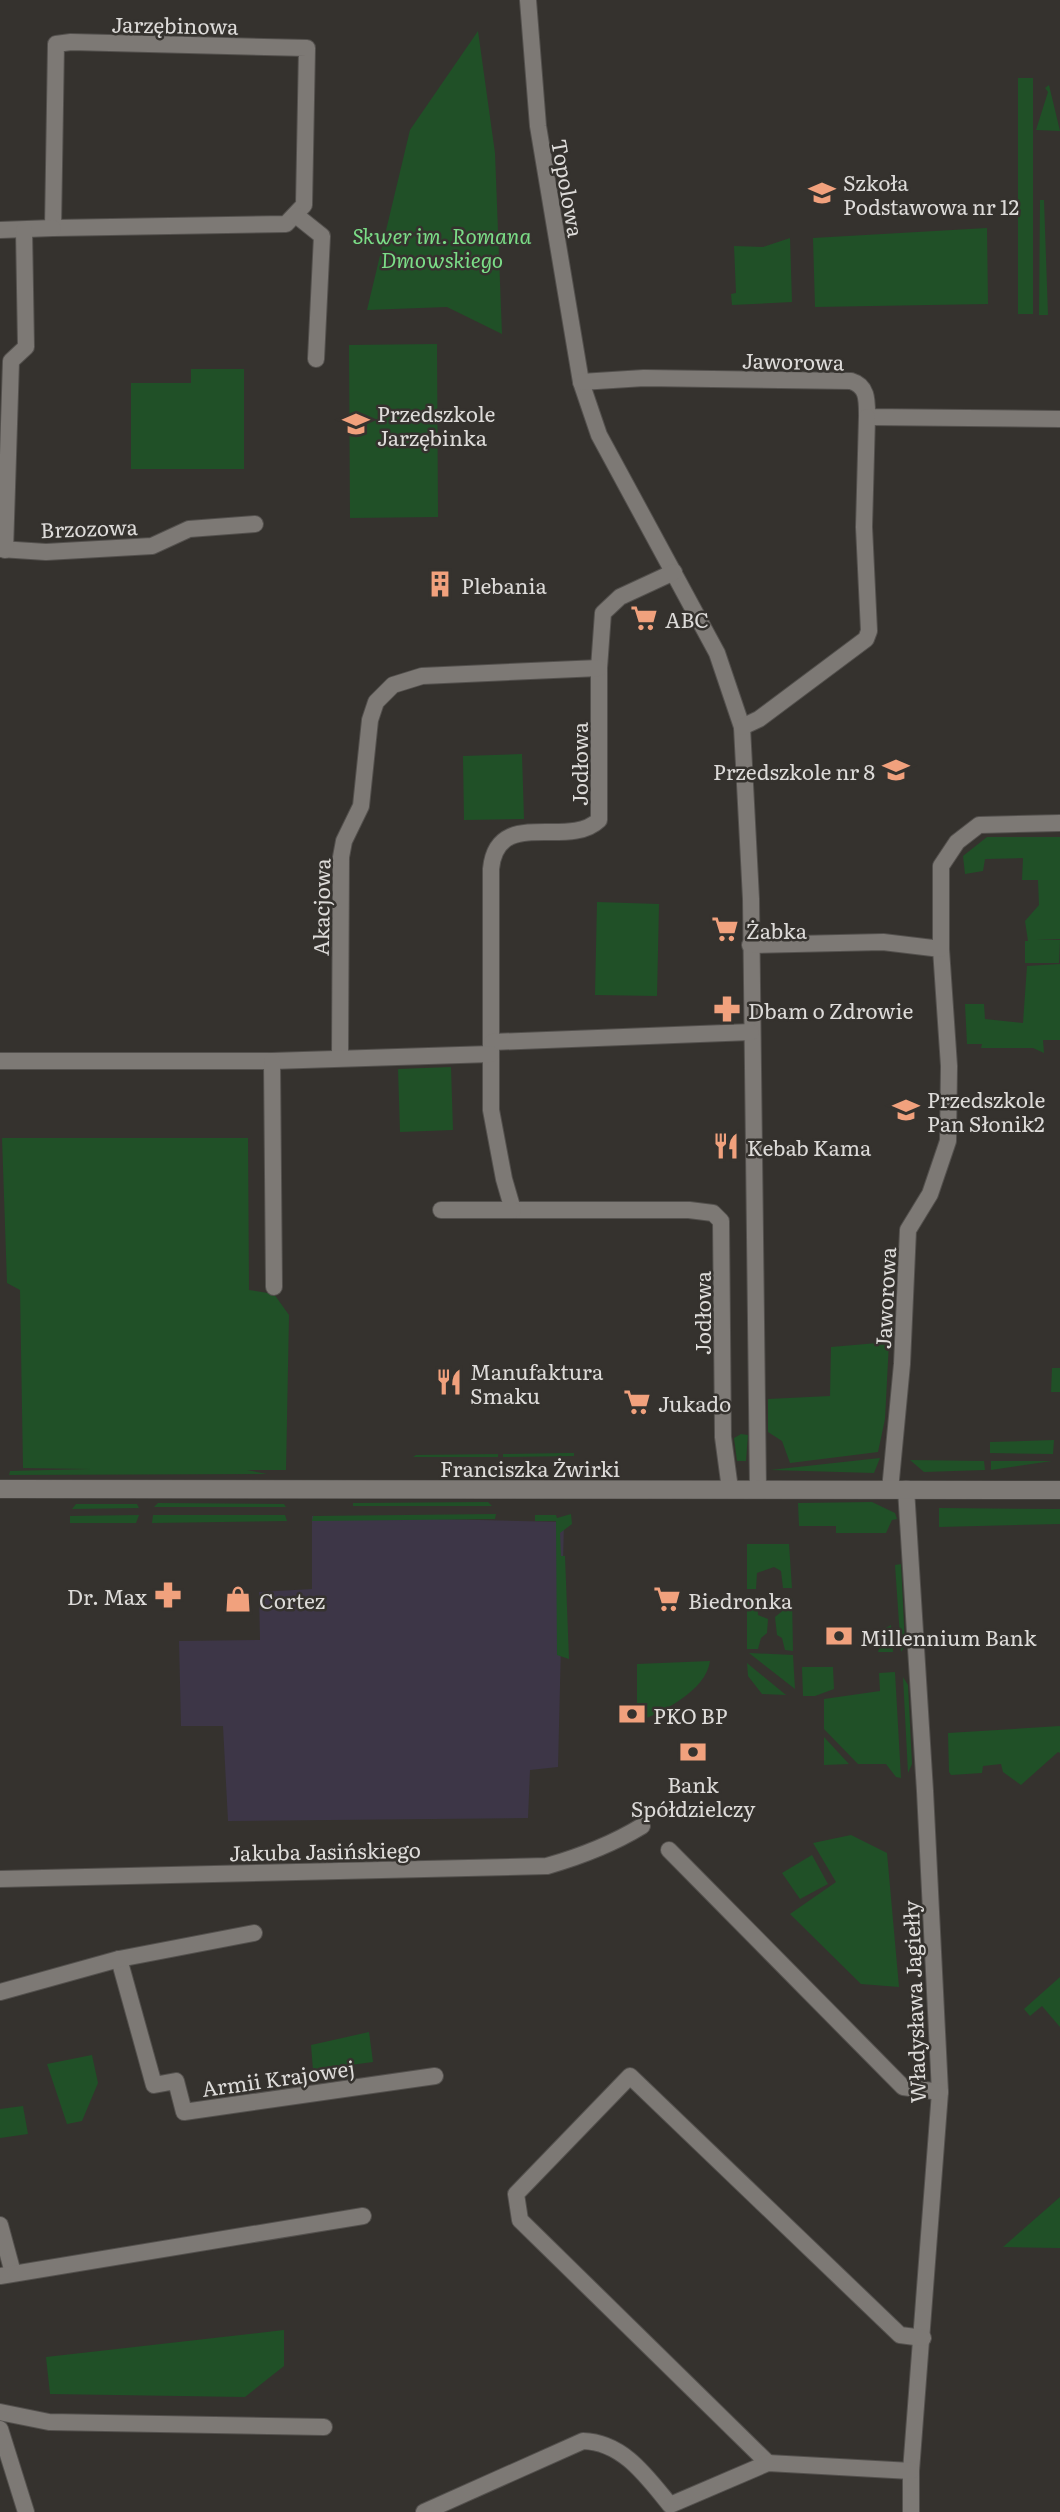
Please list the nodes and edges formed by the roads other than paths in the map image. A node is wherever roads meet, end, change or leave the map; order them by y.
1 (528, 0) edge
2 (297, 216) junction
3 (53, 228) junction
4 (0, 230) edge
5 (24, 230) junction
6 (316, 359) dead end
7 (581, 382) junction
8 (867, 416) junction
9 (1060, 419) edge
10 (255, 524) dead end
11 (2, 549) edge
12 (674, 572) junction
13 (599, 668) junction
14 (742, 727) junction
15 (1060, 823) edge
16 (750, 945) junction
17 (941, 949) junction
18 (751, 1032) junction
19 (491, 1048) junction
20 (340, 1057) junction
21 (0, 1061) edge
22 (272, 1061) junction
23 (441, 1210) dead end
24 (513, 1210) junction
25 (274, 1287) dead end
26 (0, 1489) edge
27 (730, 1489) junction
28 (758, 1490) junction
29 (898, 1490) junction
30 (1060, 1490) edge
31 (642, 1826) dead end
32 (669, 1850) dead end
33 (0, 1879) edge
34 (254, 1933) dead end
35 (119, 1959) junction
36 (0, 1992) edge
37 (435, 2076) dead end
38 (940, 2092) junction
39 (363, 2216) dead end
40 (0, 2225) edge
41 (7, 2274) edge
42 (923, 2338) junction
43 (0, 2412) edge
44 (324, 2427) dead end
45 (0, 2429) edge
46 (768, 2463) junction
47 (911, 2471) junction
48 (26, 2512) edge
49 (424, 2512) edge
50 (911, 2512) edge

1 - 7 street, Topolowa
2 - 3 street
2 - 3 street, Jarzębinowa
2 - 6 street
3 - 5 street
4 - 5 street
5 - 11 street, Brzozowa
7 - 8 street, Jaworowa
7 - 12 street
8 - 9 street
8 - 14 street, Jaworowa
10 - 11 street, Brzozowa
12 - 13 street, Jodłowa
12 - 14 street
13 - 19 street, Jodłowa
13 - 20 street, Akacjowa
14 - 16 street
15 - 17 street, Jaworowa
16 - 17 street
16 - 18 street
17 - 29 street, Jaworowa
18 - 19 street
18 - 28 street
19 - 20 street
19 - 24 street, Jodłowa
20 - 22 street
21 - 22 street
22 - 25 street
23 - 24 street, Jodłowa
24 - 27 street, Jodłowa
26 - 27 street, Franciszka Żwirki
27 - 28 street, Franciszka Żwirki
28 - 29 street, Franciszka Żwirki
29 - 30 street, Franciszka Żwirki
29 - 38 street, Władysława Jagiełły
31 - 33 street, Jakuba Jasińskiego
32 - 38 street
34 - 35 street
35 - 36 street
35 - 37 street, Armii Krajowej
38 - 42 street, Władysława Jagiełły
39 - 41 street
40 - 41 street
42 - 46 street
42 - 47 street, Władysława Jagiełły
43 - 44 street
45 - 48 street
46 - 47 street
46 - 49 street
47 - 50 street, Władysława Jagiełły

